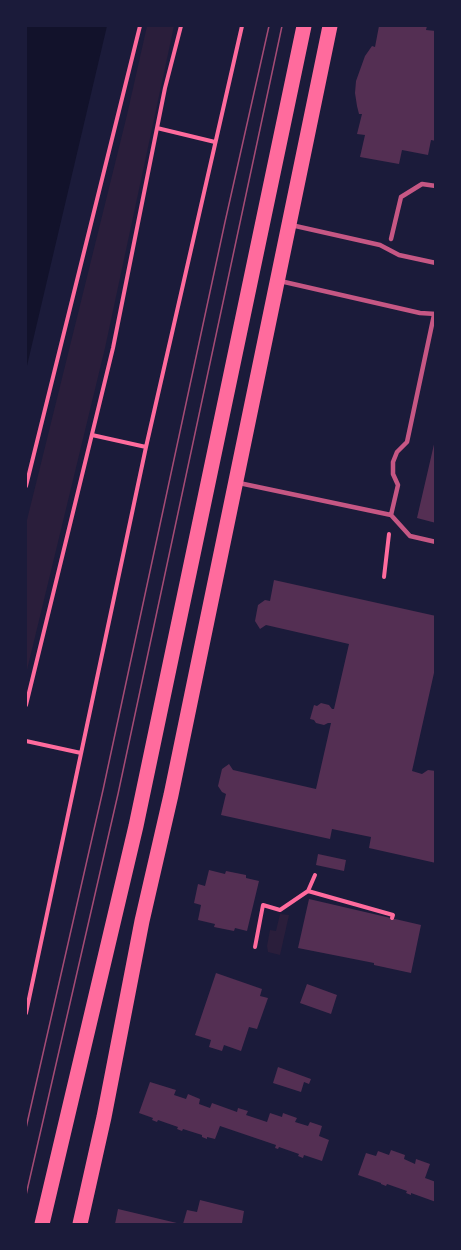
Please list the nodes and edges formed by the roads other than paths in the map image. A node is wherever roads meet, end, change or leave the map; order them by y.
1 (304, 26) edge
2 (330, 26) edge
3 (435, 186) edge
4 (288, 224) junction
5 (391, 239) dead end
6 (435, 263) edge
7 (277, 280) junction
8 (435, 315) edge
9 (237, 482) junction
10 (391, 515) junction
11 (435, 542) edge
12 (42, 1224) edge
13 (80, 1224) edge

1 - 12 main road
2 - 4 main road
3 - 5 lane
4 - 6 lane
4 - 7 main road
7 - 8 lane
7 - 9 main road
8 - 10 lane
9 - 10 lane
9 - 13 main road
10 - 11 lane

